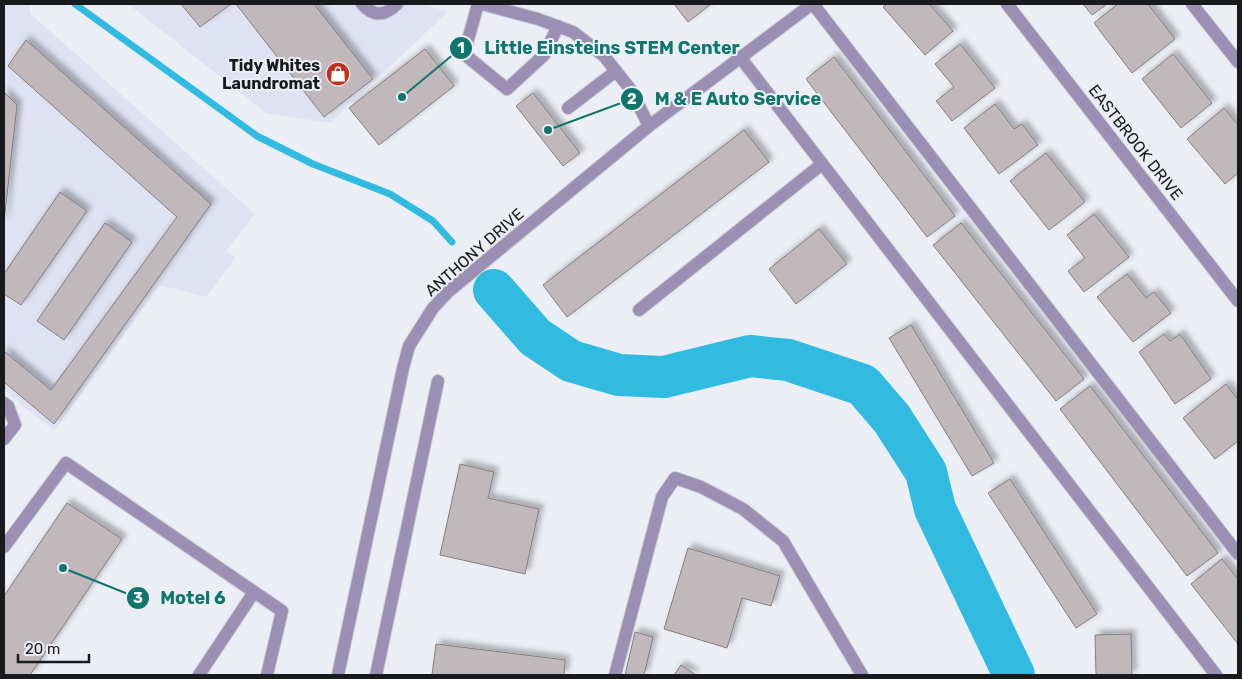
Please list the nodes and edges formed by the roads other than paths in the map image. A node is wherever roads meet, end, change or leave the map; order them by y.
1 (362, 4) edge
2 (398, 4) edge
3 (478, 4) edge
4 (482, 4) edge
5 (812, 4) edge
6 (1007, 4) edge
7 (1192, 4) edge
8 (558, 26) junction
9 (740, 57) junction
10 (1238, 62) edge
11 (616, 71) junction
12 (568, 108) dead end
13 (649, 126) junction
14 (822, 164) junction
15 (1238, 301) edge
16 (639, 310) dead end
17 (438, 381) dead end
18 (4, 403) edge
19 (4, 439) edge
20 (4, 547) edge
21 (1238, 554) edge
22 (254, 592) junction
23 (859, 674) edge
24 (200, 675) edge
25 (267, 675) edge
26 (338, 675) edge
27 (376, 675) edge
28 (615, 675) edge
29 (1216, 675) edge

1 - 2 street
3 - 8 street
4 - 8 street
5 - 9 street, ANTHONY DRIVE
5 - 21 street
6 - 15 street, EASTBROOK DRIVE
7 - 10 street
8 - 11 street
9 - 13 street, ANTHONY DRIVE
9 - 14 street
11 - 12 street
11 - 13 street
13 - 26 street, ANTHONY DRIVE
14 - 16 street
14 - 29 street
17 - 27 street
18 - 19 street
20 - 22 street
22 - 24 street
22 - 25 street
23 - 28 street

